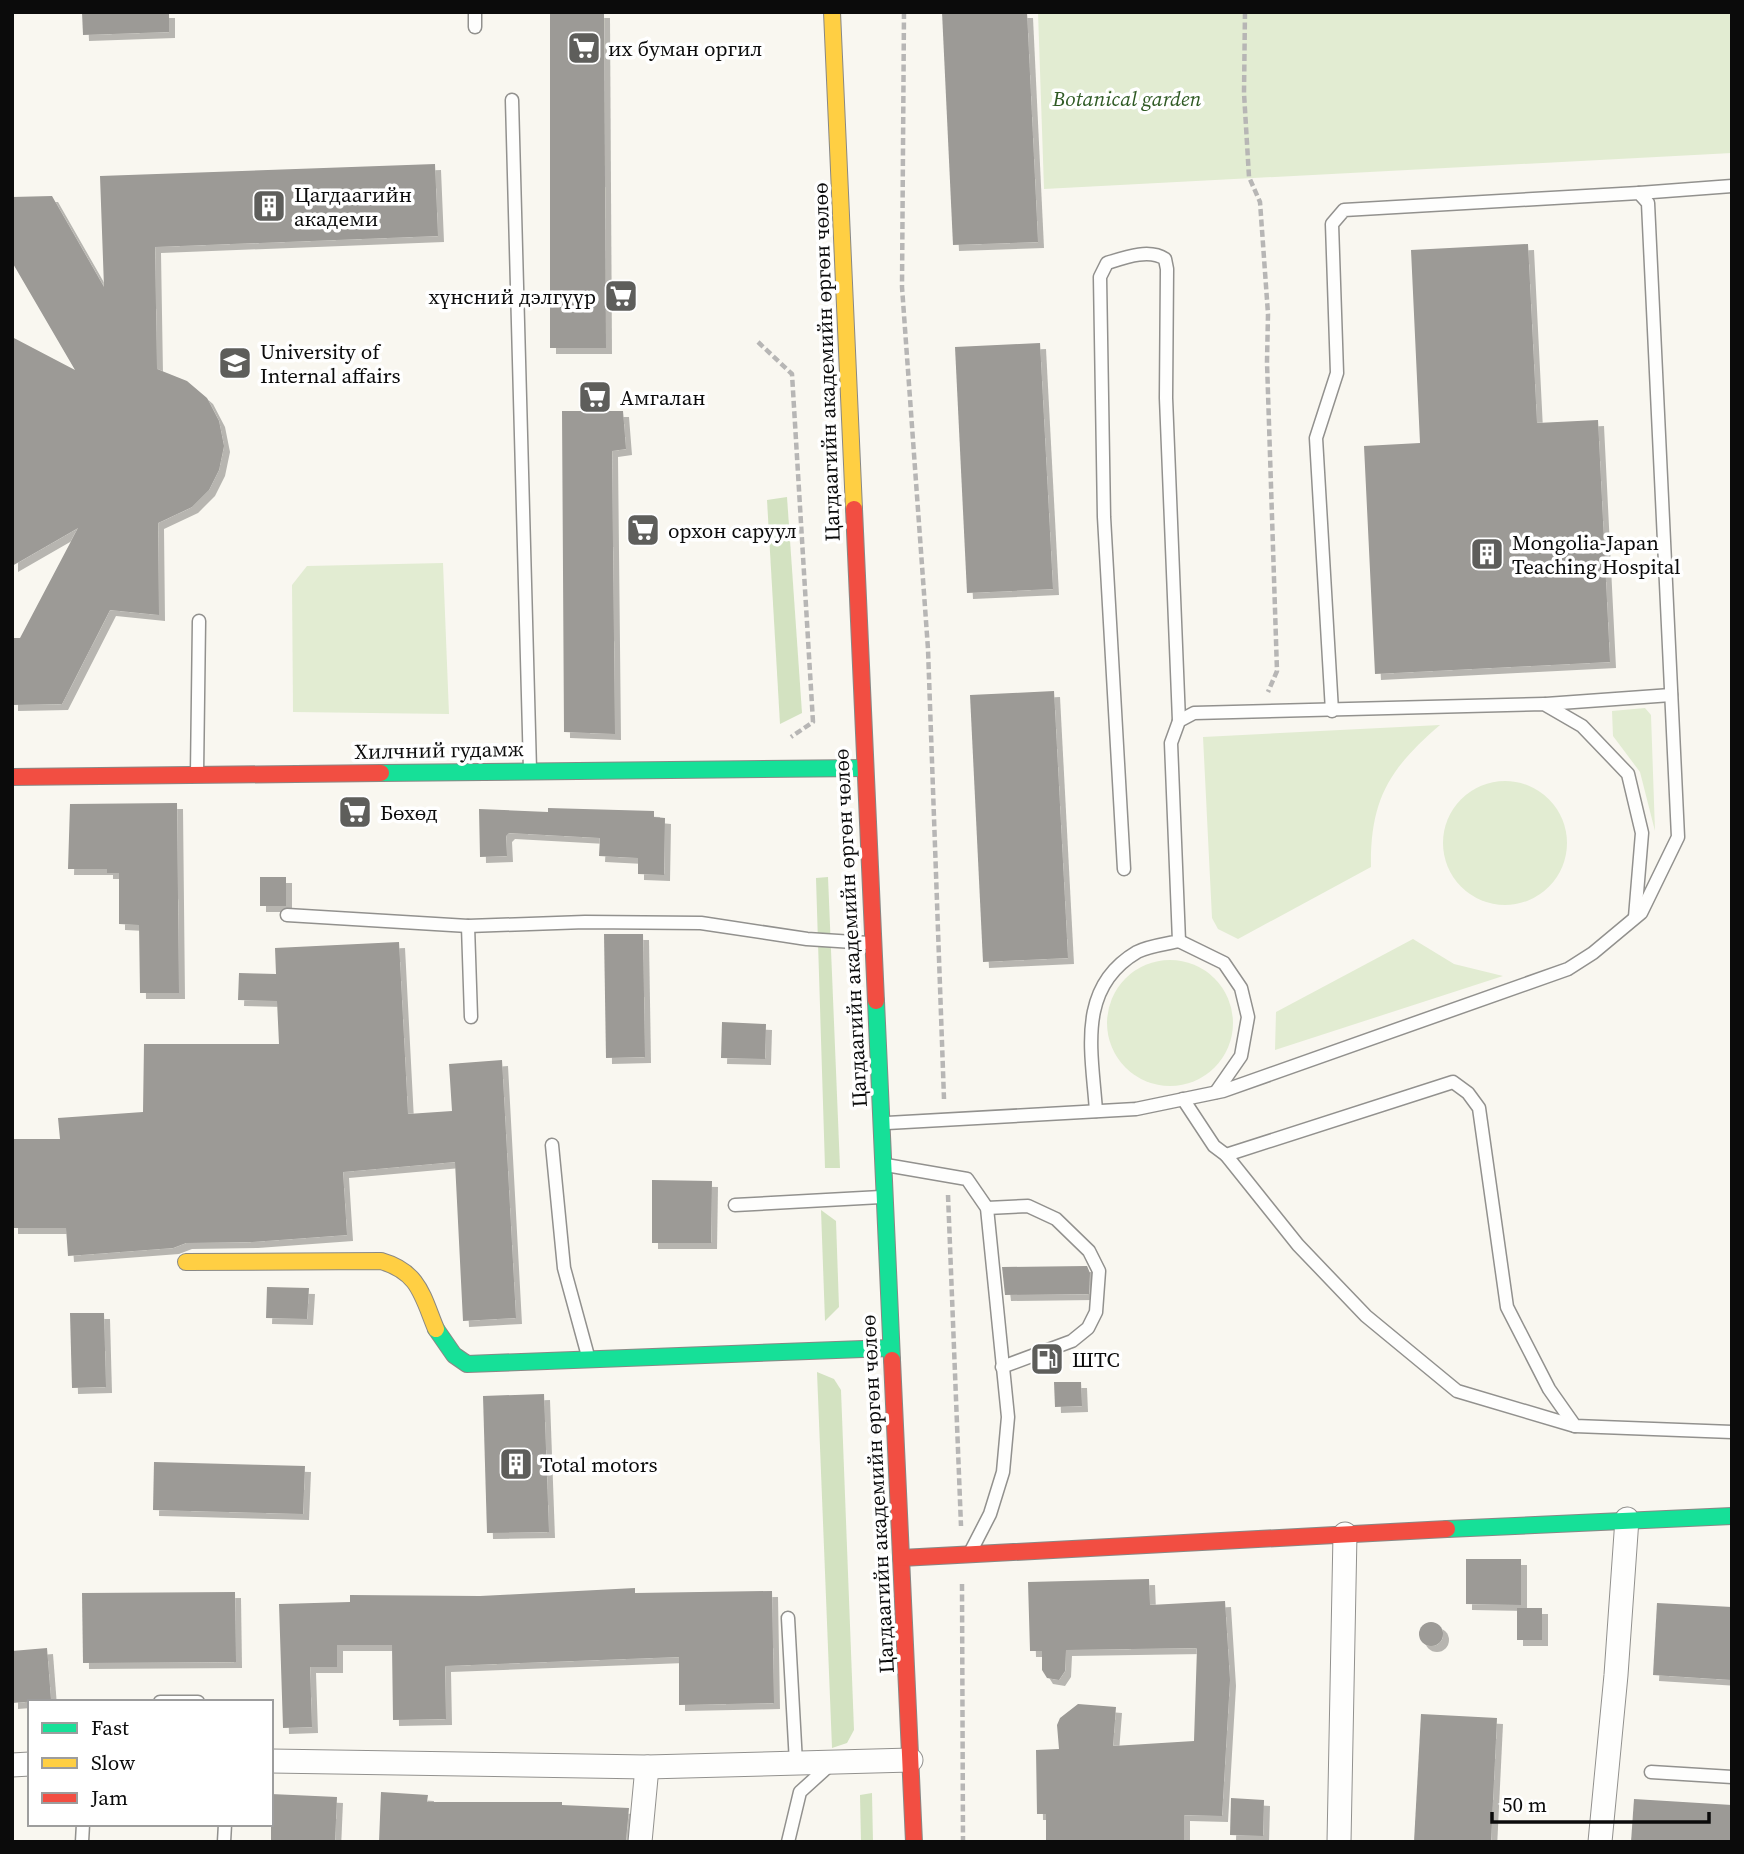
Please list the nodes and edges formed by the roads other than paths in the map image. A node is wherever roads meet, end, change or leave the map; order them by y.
1 (475, 12) edge
2 (832, 12) edge
3 (475, 27) dead end
4 (512, 100) dead end
5 (1732, 186) edge
6 (1639, 193) junction
7 (199, 621) dead end
8 (1671, 695) junction
9 (1544, 704) junction
10 (1332, 711) junction
11 (1179, 721) junction
12 (866, 768) junction
13 (530, 770) junction
14 (197, 774) junction
15 (12, 777) edge
16 (1124, 869) dead end
17 (287, 915) dead end
18 (1635, 918) junction
19 (468, 926) junction
20 (1179, 941) junction
21 (872, 943) junction
22 (471, 1017) dead end
23 (1216, 1092) junction
24 (1183, 1098) junction
25 (1096, 1111) junction
26 (880, 1124) junction
27 (552, 1145) dead end
28 (1226, 1155) junction
29 (883, 1165) junction
30 (883, 1197) junction
31 (734, 1205) dead end
32 (987, 1208) junction
33 (186, 1262) dead end
34 (890, 1348) junction
35 (589, 1356) junction
36 (1002, 1367) junction
37 (1575, 1426) junction
38 (1732, 1432) edge
39 (1732, 1516) edge
40 (1627, 1519) junction
41 (1345, 1534) junction
42 (965, 1555) junction
43 (901, 1558) junction
44 (788, 1618) dead end
45 (911, 1760) junction
46 (273, 1761) edge
47 (832, 1762) junction
48 (796, 1763) junction
49 (648, 1767) junction
50 (1651, 1772) dead end
51 (1732, 1777) edge
52 (640, 1842) edge
53 (788, 1842) edge
54 (914, 1842) edge
55 (1339, 1842) edge
56 (1600, 1842) edge

1 - 3 lane
2 - 12 main road, Цагдаагийн академийн өргөн чөлөө
4 - 13 lane
5 - 6 lane
6 - 8 lane
6 - 10 lane
7 - 14 lane
8 - 9 lane
8 - 18 lane
9 - 10 lane
9 - 18 lane
10 - 11 lane
11 - 16 lane
11 - 20 lane
12 - 13 main road, Хилчний гудамж
12 - 21 main road, Цагдаагийн академийн өргөн чөлөө
13 - 14 main road, Хилчний гудамж
14 - 15 main road, Хилчний гудамж
17 - 19 lane
18 - 23 lane
19 - 21 lane
19 - 22 lane
20 - 23 lane
20 - 25 lane
21 - 26 main road, Цагдаагийн академийн өргөн чөлөө
23 - 24 lane
24 - 25 lane
24 - 28 lane
25 - 26 lane
26 - 29 main road, Цагдаагийн академийн өргөн чөлөө
27 - 35 lane
28 - 37 lane
28 - 37 lane
29 - 30 main road, Цагдаагийн академийн өргөн чөлөө
29 - 32 lane
30 - 31 lane
30 - 34 main road, Цагдаагийн академийн өргөн чөлөө
32 - 36 lane
32 - 36 lane
33 - 35 main road
34 - 35 main road
34 - 43 main road, Цагдаагийн академийн өргөн чөлөө
36 - 42 lane
37 - 38 lane
39 - 40 main road
40 - 41 main road
40 - 56 street
41 - 42 main road
41 - 55 street
42 - 43 main road
43 - 45 main road, Цагдаагийн академийн өргөн чөлөө
44 - 48 lane
45 - 47 street
45 - 54 main road, Цагдаагийн академийн өргөн чөлөө
46 - 49 street
47 - 48 street
47 - 53 lane
48 - 49 street
49 - 52 street
50 - 51 lane

